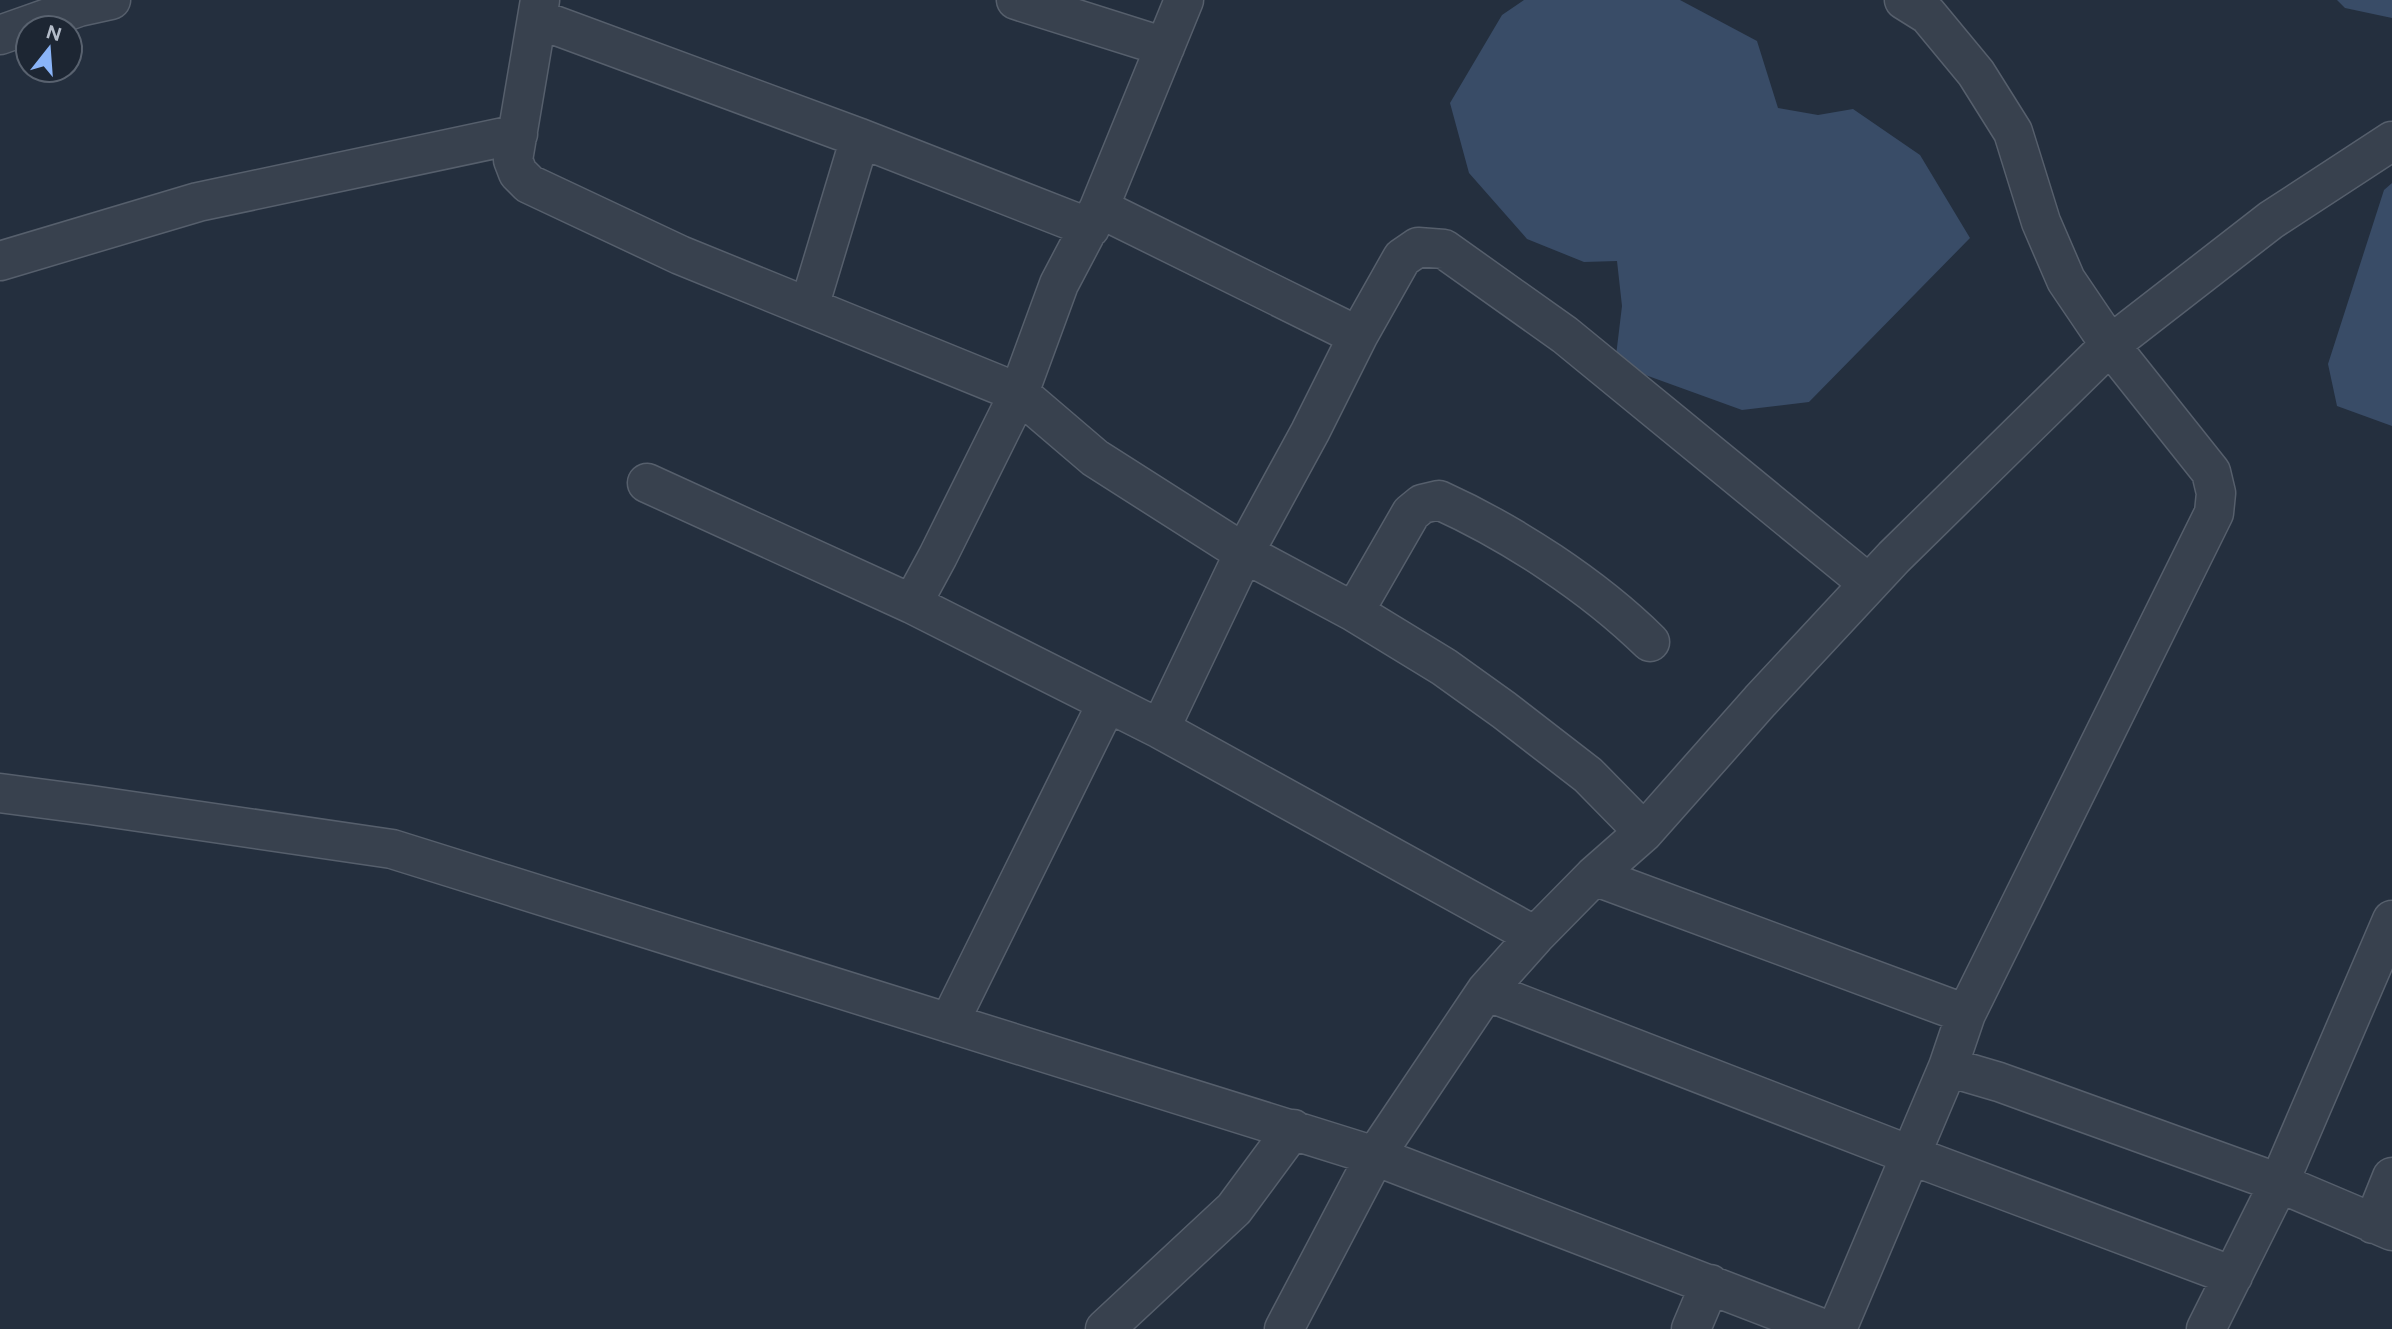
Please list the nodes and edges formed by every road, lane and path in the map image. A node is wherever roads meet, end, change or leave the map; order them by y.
1 (1016, 0) edge
2 (1184, 0) edge
3 (1904, 0) edge
4 (89, 3) edge
5 (539, 9) edge
6 (0, 35) edge
7 (1166, 47) junction
8 (518, 134) junction
9 (860, 138) junction
10 (2392, 141) edge
11 (1095, 218) junction
12 (0, 261) edge
13 (809, 307) junction
14 (1359, 336) junction
15 (2110, 345) junction
16 (1019, 393) junction
17 (647, 483) dead end
18 (1244, 553) junction
19 (1869, 584) junction
20 (912, 604) junction
21 (1354, 612) junction
22 (1650, 642) dead end
23 (1108, 703) junction
24 (1160, 729) junction
25 (0, 793) edge
26 (1644, 832) junction
27 (1594, 876) junction
28 (2392, 920) edge
29 (1535, 936) junction
30 (1486, 991) junction
31 (1966, 1014) junction
32 (949, 1023) junction
33 (1948, 1067) junction
34 (1293, 1129) junction
35 (1910, 1155) junction
36 (1375, 1156) junction
37 (2392, 1177) edge
38 (2279, 1183) junction
39 (2382, 1227) edge
40 (2233, 1276) junction
41 (1710, 1284) junction
42 (1105, 1329) edge
43 (1284, 1329) edge
44 (1691, 1329) edge
45 (1824, 1329) edge
46 (1837, 1329) edge
47 (2206, 1329) edge

1 - 7 street
2 - 7 street
3 - 15 street
4 - 6 street
5 - 8 street
5 - 9 street
7 - 11 street
8 - 12 street
8 - 13 street
9 - 11 street
9 - 13 street
10 - 15 street
11 - 14 street
11 - 16 street
13 - 16 street
14 - 18 street
14 - 19 street
15 - 19 street
15 - 31 street
16 - 18 street
16 - 20 street
17 - 20 street
18 - 21 street
18 - 24 street
19 - 26 street
20 - 23 street
21 - 22 street
21 - 26 street
23 - 24 street
23 - 32 street
24 - 29 street
25 - 32 street
26 - 27 street
27 - 29 street
27 - 31 street
28 - 38 street
29 - 30 street
30 - 35 street
30 - 36 street
31 - 33 street
32 - 34 street
33 - 35 street
33 - 38 street
34 - 36 street
34 - 42 street
35 - 40 street
35 - 46 street
36 - 41 street
36 - 43 street
37 - 39 street
38 - 39 street
38 - 40 street
40 - 47 street
41 - 44 street
41 - 45 street

